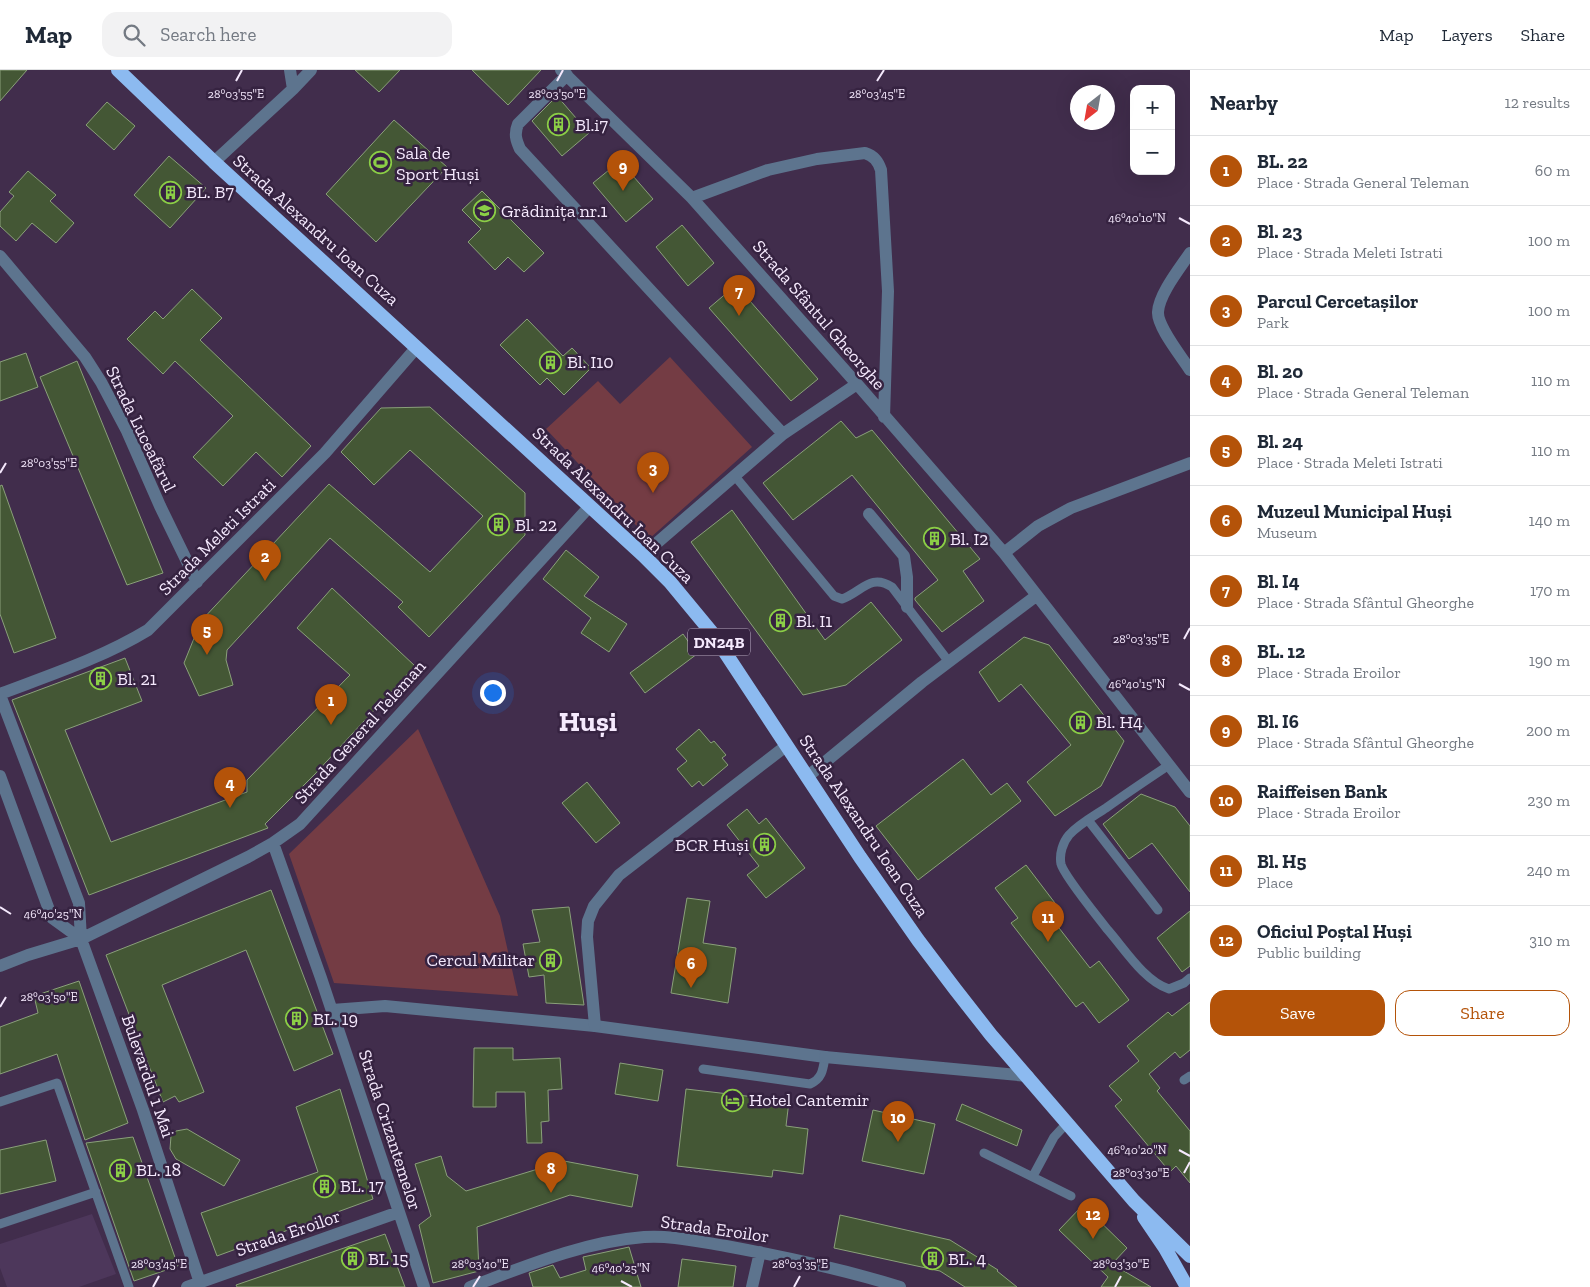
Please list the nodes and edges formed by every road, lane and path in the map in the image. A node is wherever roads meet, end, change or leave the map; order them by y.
1 (118, 70) edge
2 (290, 70) edge
3 (311, 70) edge
4 (564, 73) edge
5 (293, 89) junction
6 (214, 162) junction
7 (692, 198) junction
8 (1190, 253) edge
9 (0, 256) edge
10 (417, 347) junction
11 (1190, 370) edge
12 (857, 384) junction
13 (884, 417) junction
14 (784, 434) junction
15 (1190, 463) edge
16 (734, 475) junction
17 (590, 506) junction
18 (869, 514) dead end
19 (1004, 553) junction
20 (643, 555) junction
21 (196, 582) junction
22 (1036, 596) junction
23 (907, 607) junction
24 (949, 662) junction
25 (0, 694) edge
26 (786, 746) junction
27 (1169, 765) junction
28 (0, 776) edge
29 (807, 777) junction
30 (1190, 792) edge
31 (4, 796) edge
32 (1088, 820) junction
33 (274, 843) junction
34 (1158, 910) dead end
35 (81, 939) junction
36 (0, 966) edge
37 (1190, 978) edge
38 (332, 1010) junction
39 (595, 1026) junction
40 (825, 1057) junction
41 (703, 1069) dead end
42 (1028, 1076) junction
43 (0, 1102) edge
44 (1067, 1123) junction
45 (984, 1153) dead end
46 (1033, 1176) junction
47 (96, 1192) junction
48 (1071, 1196) dead end
49 (1134, 1201) junction
50 (399, 1212) junction
51 (0, 1224) edge
52 (760, 1252) junction
53 (1188, 1252) edge
54 (194, 1285) edge
55 (130, 1287) edge
56 (424, 1287) edge
57 (470, 1287) edge
58 (752, 1287) edge
59 (900, 1287) edge
60 (1187, 1287) edge

1 - 6 highway, Strada Alexandru Ioan Cuza / DN24B
2 - 5 street
3 - 5 street
4 - 7 street, Strada Sfântul Gheorghe
4 - 14 street
5 - 6 street
6 - 10 highway, Strada Alexandru Ioan Cuza / DN24B
7 - 12 street, Strada Sfântul Gheorghe
7 - 13 street
8 - 11 street
9 - 21 street, Strada Luceafărul
10 - 17 highway, Strada Alexandru Ioan Cuza / DN24B
10 - 21 street, Strada Meleti Istrati
12 - 13 street, Strada Sfântul Gheorghe
12 - 14 street
13 - 19 street, Strada Sfântul Gheorghe
14 - 16 street
15 - 19 street
16 - 20 street
16 - 23 lane
17 - 20 highway, Strada Alexandru Ioan Cuza / DN24B
17 - 33 street, Strada General Teleman
18 - 23 street
19 - 22 street, Strada Sfântul Gheorghe
20 - 26 highway, Strada Alexandru Ioan Cuza / DN24B
21 - 25 street, Strada Meleti Istrati
22 - 24 street
22 - 27 street, Strada Sfântul Gheorghe
23 - 24 lane
24 - 29 street
25 - 35 street, Bulevardul 1 Mai
26 - 29 highway, Strada Alexandru Ioan Cuza / DN24B
26 - 39 street
27 - 30 street, Strada Sfântul Gheorghe
27 - 32 lane
28 - 31 street
29 - 42 highway, Strada Alexandru Ioan Cuza / DN24B
31 - 35 street
32 - 34 lane
32 - 37 lane
33 - 35 street, Strada General Teleman
33 - 38 street, Strada Crizantemelor
35 - 36 street, Strada General Teleman
35 - 54 street, Bulevardul 1 Mai
38 - 39 street
38 - 50 street, Strada Crizantemelor
39 - 40 street
40 - 41 lane
40 - 42 street
42 - 44 highway, Strada Alexandru Ioan Cuza / DN24B
43 - 47 lane
44 - 46 lane
44 - 49 highway, Strada Alexandru Ioan Cuza / DN24B
45 - 46 lane
46 - 48 lane
47 - 51 lane
47 - 55 lane
49 - 53 highway, Strada Alexandru Ioan Cuza / DN24B
49 - 60 highway, Strada Alexandru Ioan Cuza / DN24B
50 - 54 street, Strada Eroilor
50 - 56 street, Strada Crizantemelor
52 - 57 street, Strada Eroilor
52 - 58 street
52 - 59 street, Strada Eroilor

